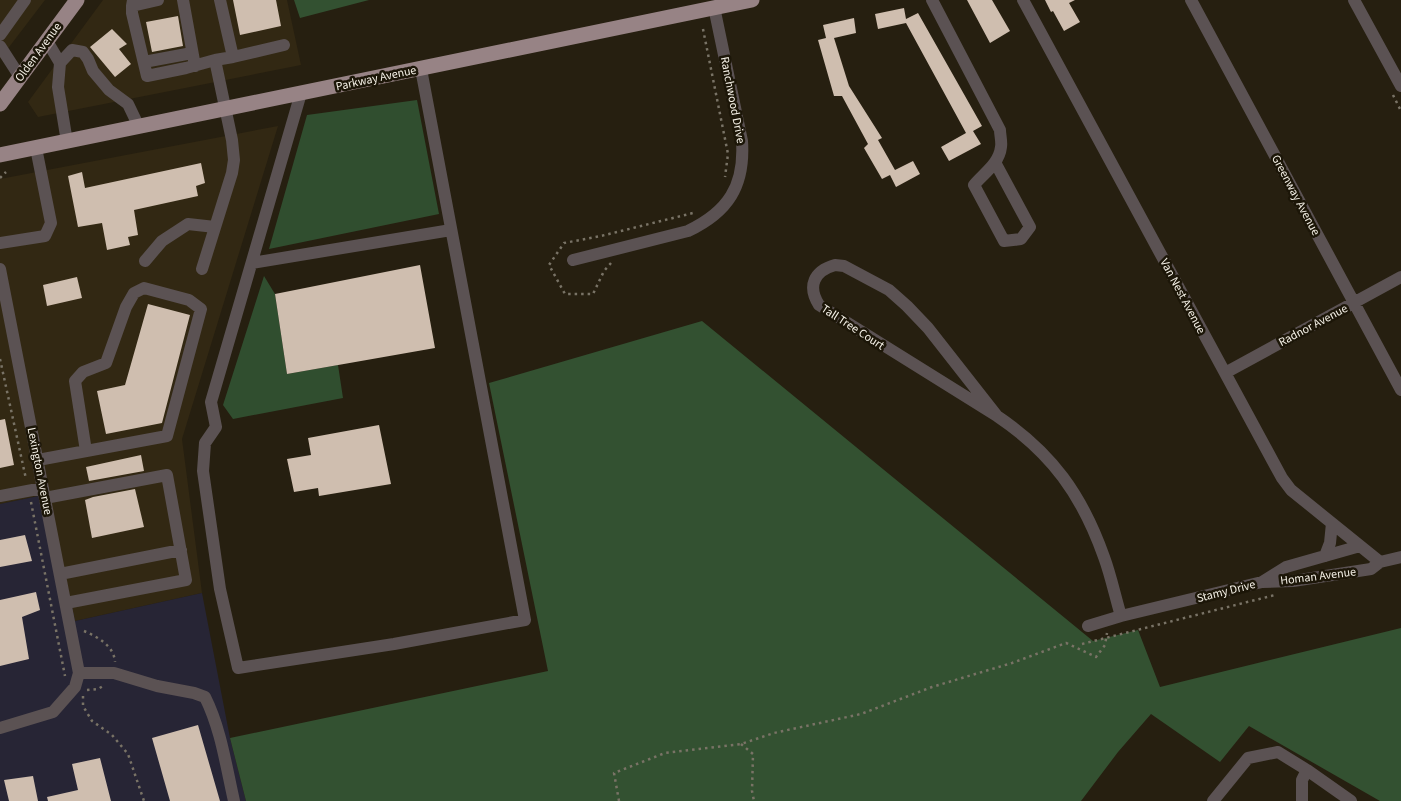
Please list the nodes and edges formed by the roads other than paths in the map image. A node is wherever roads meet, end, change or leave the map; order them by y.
1 (25, 0) edge
2 (77, 0) edge
3 (158, 0) edge
4 (183, 0) edge
5 (220, 0) edge
6 (752, 0) edge
7 (932, 0) edge
8 (1023, 0) edge
9 (1191, 0) edge
10 (1354, 0) edge
11 (132, 3) edge
12 (714, 8) junction
13 (0, 35) edge
14 (47, 41) junction
15 (284, 45) dead end
16 (0, 46) edge
17 (192, 53) junction
18 (232, 57) junction
19 (216, 60) junction
20 (144, 62) junction
21 (60, 63) junction
22 (195, 66) junction
23 (421, 68) junction
24 (20, 78) junction
25 (1401, 86) edge
26 (302, 93) junction
27 (0, 104) edge
28 (225, 110) junction
29 (139, 127) junction
30 (67, 142) junction
31 (36, 148) junction
32 (0, 155) edge
33 (996, 164) junction
34 (215, 227) junction
35 (451, 230) junction
36 (0, 243) edge
37 (573, 260) dead end
38 (145, 261) dead end
39 (252, 263) junction
40 (202, 269) dead end
41 (0, 273) edge
42 (1401, 278) edge
43 (1354, 303) junction
44 (1225, 373) junction
45 (1401, 390) edge
46 (997, 416) junction
47 (86, 451) junction
48 (38, 460) junction
49 (44, 493) junction
50 (0, 496) edge
51 (1332, 523) junction
52 (1360, 546) junction
53 (181, 550) junction
54 (1325, 556) junction
55 (1401, 557) edge
56 (1380, 562) junction
57 (60, 574) junction
58 (1262, 582) junction
59 (66, 603) junction
60 (1115, 618) junction
61 (1088, 626) dead end
62 (79, 673) junction
63 (0, 728) edge
64 (1307, 770) junction
65 (234, 801) edge
66 (1213, 801) edge
67 (1302, 801) edge
68 (1351, 801) edge

1 - 13 street
2 - 14 main road, Olden Avenue
3 - 11 street
4 - 17 street
5 - 18 street
6 - 12 main road, Parkway Avenue
7 - 33 street
8 - 44 street, Van Nest Avenue
9 - 43 street, Greenway Avenue
10 - 25 street
11 - 20 street
12 - 23 main road, Parkway Avenue
12 - 37 street, Ranchwood Drive
14 - 21 street
14 - 24 main road, Olden Avenue
15 - 18 street
16 - 24 street
17 - 20 street
17 - 22 street
18 - 19 street
19 - 22 street
19 - 28 street
20 - 22 street
21 - 29 street
21 - 30 street
23 - 26 main road, Parkway Avenue
23 - 35 street
24 - 27 main road, Olden Avenue
26 - 28 main road, Parkway Avenue
26 - 39 street
28 - 29 main road, Parkway Avenue
28 - 34 street
29 - 30 main road, Parkway Avenue
30 - 31 main road, Parkway Avenue
31 - 32 main road, Parkway Avenue
31 - 36 street
33 - 33 street
34 - 38 street
34 - 40 street
35 - 39 street
35 - 39 street
41 - 48 street, Lexington Avenue
42 - 43 street, Radnor Avenue
43 - 44 street, Radnor Avenue
43 - 45 street, Greenway Avenue
44 - 51 street, Van Nest Avenue
46 - 46 street, Tall Tree Court
46 - 60 street, Tall Tree Court
47 - 47 street
47 - 48 street
48 - 49 street, Lexington Avenue
49 - 50 street
49 - 53 street
49 - 57 street, Lexington Avenue
51 - 52 street, Van Nest Avenue
51 - 54 street
52 - 54 street, Stamy Drive
52 - 56 street, Van Nest Avenue
53 - 57 street
53 - 59 street
54 - 58 street, Stamy Drive
55 - 56 street, Homan Avenue
56 - 58 street, Homan Avenue
57 - 59 street, Lexington Avenue
58 - 60 street, Stamy Drive
59 - 62 street, Lexington Avenue
60 - 61 street, Stamy Drive
62 - 63 street
62 - 65 street
64 - 66 street
64 - 67 street
64 - 68 street

